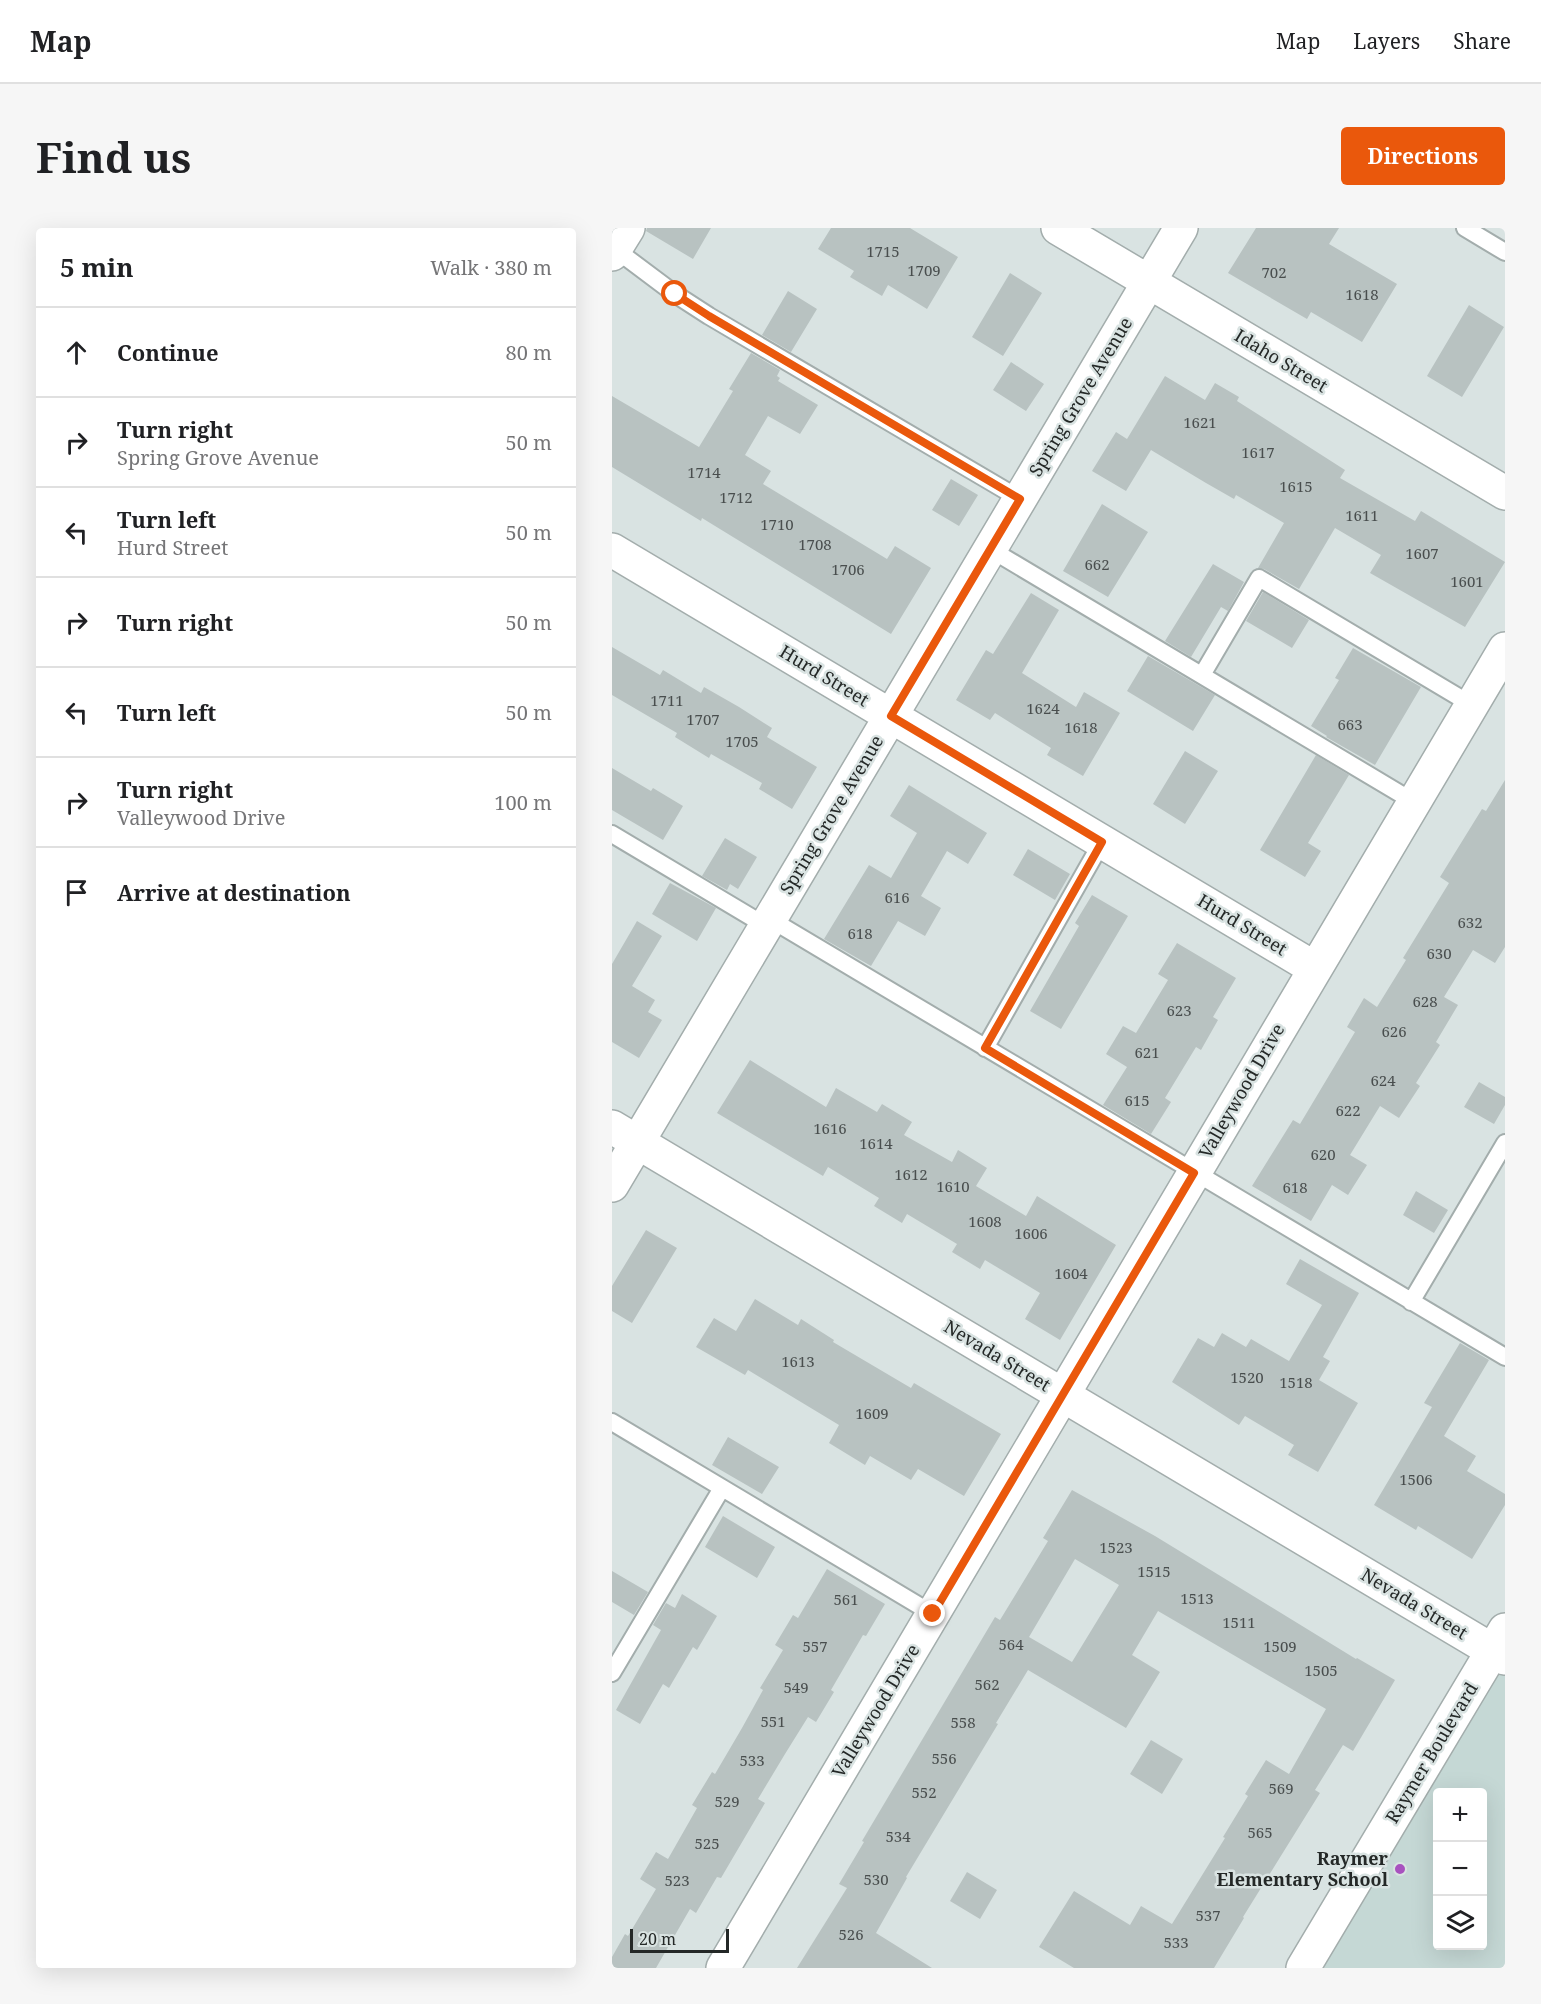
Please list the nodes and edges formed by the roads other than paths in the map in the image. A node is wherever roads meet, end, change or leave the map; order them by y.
1 (1058, 228) edge
2 (1181, 228) edge
3 (1468, 229) edge
4 (618, 244) edge
5 (1505, 252) edge
6 (1149, 282) junction
7 (1505, 494) edge
8 (1020, 499) junction
9 (990, 549) junction
10 (612, 550) edge
11 (1505, 649) edge
12 (1202, 675) junction
13 (1472, 705) junction
14 (891, 716) junction
15 (1414, 802) junction
16 (612, 834) edge
17 (1102, 842) junction
18 (768, 922) junction
19 (1314, 968) junction
20 (985, 1048) junction
21 (625, 1134) edge
22 (1505, 1143) edge
23 (1194, 1173) junction
24 (612, 1185) edge
25 (1412, 1302) junction
26 (1505, 1357) edge
27 (1063, 1396) junction
28 (612, 1422) edge
29 (722, 1488) junction
30 (933, 1614) junction
31 (1501, 1646) edge
32 (612, 1673) edge
33 (723, 1968) edge
34 (1303, 1968) edge

1 - 6 street, Idaho Street
2 - 6 street, Spring Grove Avenue
3 - 5 lane
4 - 8 lane
6 - 7 street, Idaho Street
6 - 8 street, Spring Grove Avenue
8 - 9 street, Spring Grove Avenue
9 - 12 lane
9 - 14 street, Spring Grove Avenue
10 - 14 street, Hurd Street
11 - 13 street, Valleywood Drive
12 - 13 lane
12 - 15 lane
13 - 15 street, Valleywood Drive
14 - 17 street, Hurd Street
14 - 18 street, Spring Grove Avenue
15 - 19 street, Valleywood Drive
16 - 18 lane
17 - 19 street, Hurd Street
17 - 20 lane
18 - 20 lane
18 - 21 street, Spring Grove Avenue
19 - 23 street, Valleywood Drive
20 - 23 lane
21 - 24 street, Spring Grove Avenue
21 - 27 street, Nevada Street
22 - 25 lane
23 - 25 lane
23 - 27 street, Valleywood Drive
25 - 26 lane
27 - 30 street, Valleywood Drive
27 - 31 street, Nevada Street
28 - 29 lane
29 - 30 lane
29 - 32 lane
30 - 33 street, Valleywood Drive
31 - 34 street, Raymer Boulevard

